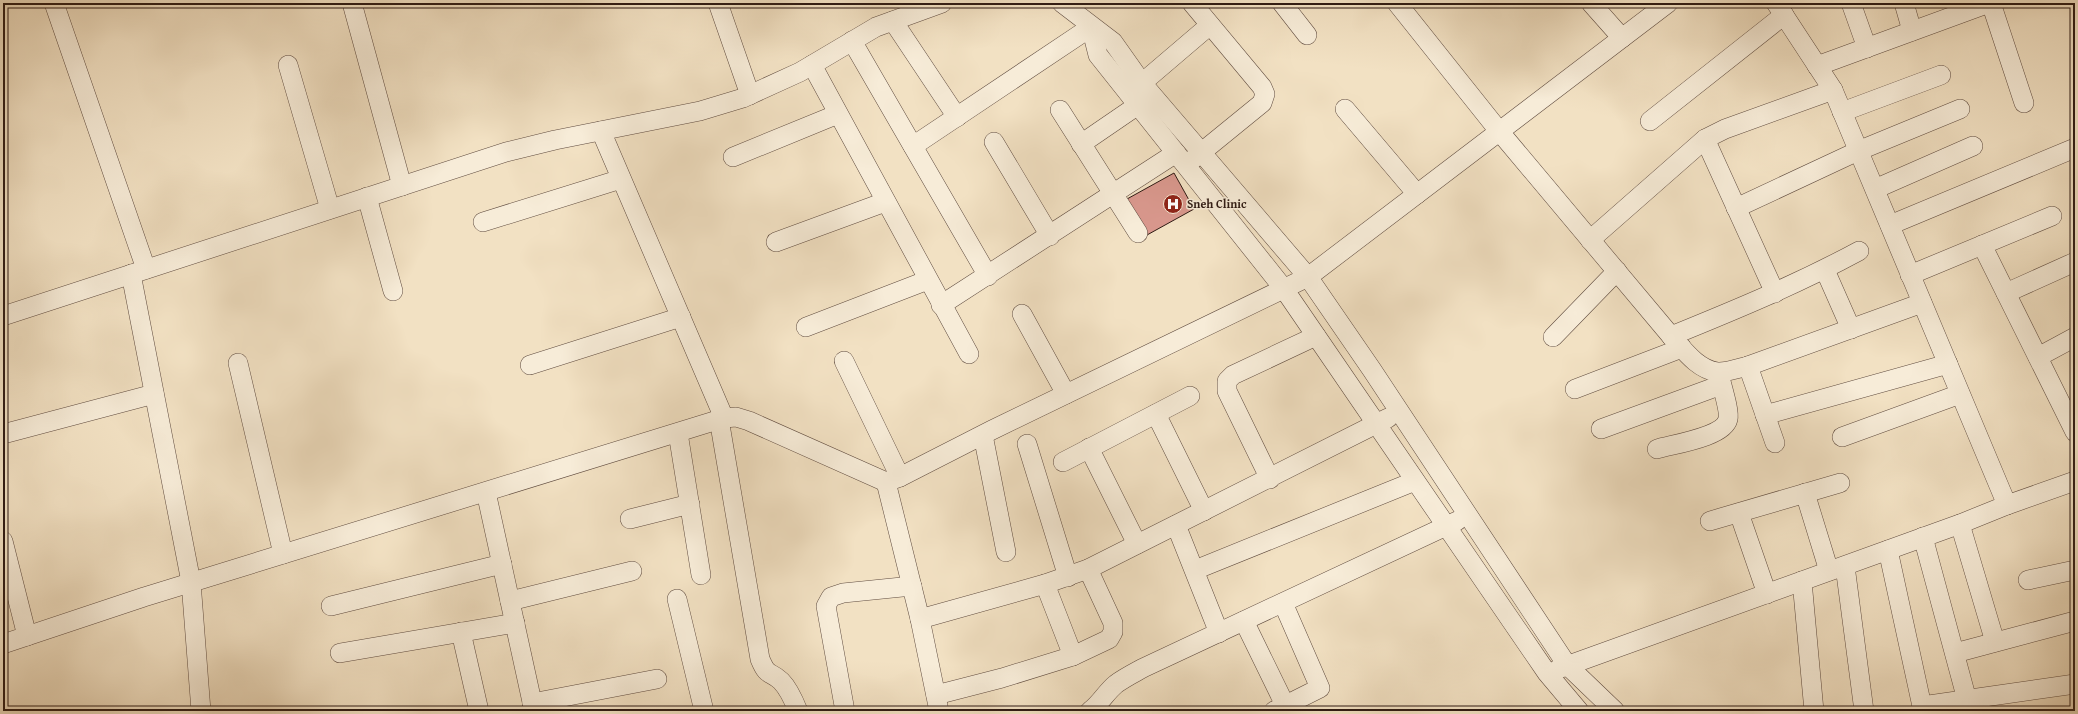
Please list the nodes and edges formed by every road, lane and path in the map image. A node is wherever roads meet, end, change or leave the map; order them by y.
1 (54, 3) edge
2 (352, 3) edge
3 (718, 3) edge
4 (942, 3) edge
5 (1062, 3) edge
6 (1192, 3) edge
7 (1282, 3) edge
8 (1397, 3) edge
9 (1591, 3) edge
10 (1668, 3) edge
11 (1851, 3) edge
12 (1904, 3) edge
13 (1990, 3) edge
14 (1960, 8) edge
15 (1780, 9) edge
16 (893, 21) junction
17 (1210, 25) junction
18 (1091, 27) junction
19 (1912, 31) junction
20 (1307, 35) dead end
21 (1622, 38) junction
22 (852, 41) junction
23 (1867, 48) junction
24 (288, 65) dead end
25 (812, 65) junction
26 (1818, 66) junction
27 (1941, 75) dead end
28 (1142, 83) junction
29 (1833, 90) junction
30 (750, 95) junction
31 (2024, 103) dead end
32 (1138, 105) junction
33 (1960, 109) dead end
34 (1060, 110) dead end
35 (1345, 110) dead end
36 (1842, 112) junction
37 (838, 114) junction
38 (957, 117) junction
39 (1650, 120) dead end
40 (601, 131) junction
41 (1499, 131) junction
42 (1705, 139) junction
43 (994, 142) dead end
44 (1081, 144) junction
45 (913, 146) junction
46 (1973, 146) dead end
47 (2075, 148) edge
48 (1858, 150) junction
49 (1202, 152) junction
50 (733, 156) dead end
51 (1181, 159) junction
52 (621, 179) junction
53 (402, 186) junction
54 (1875, 190) junction
55 (1417, 194) junction
56 (1112, 195) junction
57 (367, 197) junction
58 (885, 202) junction
59 (1736, 208) junction
60 (330, 209) junction
61 (2052, 216) dead end
62 (483, 222) dead end
63 (1890, 225) junction
64 (1138, 233) dead end
65 (1050, 236) junction
66 (1590, 240) junction
67 (776, 242) dead end
68 (1982, 245) junction
69 (1859, 251) dead end
70 (2075, 262) edge
71 (1825, 270) junction
72 (1617, 271) junction
73 (139, 272) junction
74 (1910, 275) junction
75 (988, 276) junction
76 (1308, 277) junction
77 (928, 280) junction
78 (1284, 289) junction
79 (394, 291) dead end
80 (1774, 293) junction
81 (2006, 293) junction
82 (1922, 303) junction
83 (942, 305) junction
84 (1022, 314) dead end
85 (3, 316) edge
86 (680, 317) junction
87 (806, 327) dead end
88 (1851, 329) junction
89 (1316, 336) junction
90 (1553, 337) dead end
91 (2075, 337) edge
92 (1677, 342) junction
93 (969, 354) dead end
94 (2038, 357) junction
95 (844, 361) dead end
96 (238, 363) dead end
97 (1948, 364) junction
98 (530, 365) dead end
99 (1748, 366) junction
100 (1720, 379) junction
101 (1575, 389) dead end
102 (154, 394) junction
103 (1066, 394) junction
104 (1960, 394) junction
105 (1190, 396) dead end
106 (1400, 411) junction
107 (1156, 414) junction
108 (1765, 415) junction
109 (722, 418) junction
110 (1377, 425) junction
111 (1601, 429) dead end
112 (2075, 432) edge
113 (678, 433) junction
114 (3, 434) edge
115 (983, 435) junction
116 (1842, 437) dead end
117 (1775, 443) dead end
118 (1027, 444) dead end
119 (1089, 448) junction
120 (1657, 449) dead end
121 (1063, 462) dead end
122 (893, 479) junction
123 (1270, 479) junction
124 (1415, 481) junction
125 (2075, 481) edge
126 (1840, 482) dead end
127 (486, 492) junction
128 (1805, 493) junction
129 (690, 504) junction
130 (2007, 505) junction
131 (1204, 511) junction
132 (1739, 512) junction
133 (1469, 516) junction
134 (630, 519) dead end
135 (1710, 521) dead end
136 (1960, 524) junction
137 (1176, 525) junction
138 (1446, 526) junction
139 (1924, 537) junction
140 (3, 541) edge
141 (1137, 544) junction
142 (1888, 550) junction
143 (1006, 552) dead end
144 (283, 554) junction
145 (502, 564) junction
146 (1837, 568) junction
147 (1088, 569) junction
148 (1195, 570) junction
149 (2075, 570) edge
150 (632, 571) dead end
151 (701, 576) dead end
152 (1068, 576) junction
153 (2028, 580) dead end
154 (1802, 581) junction
155 (191, 582) junction
156 (1045, 584) junction
157 (912, 586) junction
158 (1767, 594) junction
159 (677, 599) dead end
160 (510, 600) junction
161 (1283, 603) junction
162 (330, 606) dead end
163 (920, 619) junction
164 (1244, 621) junction
165 (2075, 621) edge
166 (515, 623) junction
167 (461, 632) junction
168 (1219, 633) junction
169 (27, 636) junction
170 (1995, 642) junction
171 (3, 644) edge
172 (340, 653) dead end
173 (1955, 653) junction
174 (1073, 656) junction
175 (1568, 665) junction
176 (1547, 673) junction
177 (657, 679) dead end
178 (2075, 684) edge
179 (1967, 700) junction
180 (937, 703) edge
181 (533, 707) edge
182 (1279, 708) edge
183 (1923, 709) edge
184 (202, 711) edge
185 (478, 711) edge
186 (704, 711) edge
187 (798, 711) edge
188 (845, 711) edge
189 (1090, 711) edge
190 (1579, 711) edge
191 (1615, 711) edge
192 (1814, 711) edge
193 (1864, 711) edge

1 - 73 street
2 - 53 street
3 - 30 street
4 - 16 street
5 - 18 street
6 - 17 street
7 - 20 street
8 - 41 street
9 - 21 street
10 - 21 street
11 - 23 street
12 - 19 street
13 - 14 street
13 - 31 street
14 - 19 street
15 - 26 street
15 - 39 street
16 - 22 street
16 - 38 street
17 - 28 street
17 - 49 street
18 - 28 street
18 - 32 street
18 - 38 street
19 - 23 street
21 - 41 street
22 - 25 street
22 - 45 street
23 - 26 street
24 - 60 street
25 - 30 street
25 - 37 street
26 - 29 street
27 - 36 street
28 - 49 street
29 - 36 street
29 - 42 street
30 - 40 street
32 - 44 street
32 - 51 street
33 - 48 street
34 - 44 street
35 - 55 street
36 - 48 street
37 - 50 street
37 - 58 street
38 - 45 street
40 - 52 street
40 - 53 street
41 - 55 street
41 - 66 street
42 - 59 street
42 - 66 street
43 - 65 street
44 - 56 street
45 - 75 street
46 - 54 street
47 - 63 street
48 - 54 street
48 - 59 street
49 - 51 street
49 - 76 street
51 - 56 street
51 - 78 street
52 - 62 street
52 - 86 street
53 - 57 street
54 - 63 street
55 - 76 street
56 - 64 street
56 - 65 street
57 - 60 street
57 - 79 street
58 - 67 street
58 - 77 street
59 - 80 street
60 - 73 street
61 - 68 street
63 - 74 street
65 - 75 street
66 - 72 street
68 - 74 street
68 - 81 street
69 - 71 street
70 - 81 street
71 - 80 street
71 - 88 street
72 - 90 street
72 - 92 street
73 - 85 street
73 - 102 street
74 - 82 street
75 - 83 street
76 - 78 street
76 - 106 street
77 - 83 street
77 - 87 street
78 - 89 street
78 - 103 street
80 - 92 street
81 - 94 street
82 - 88 street
82 - 97 street
83 - 93 street
84 - 103 street
86 - 98 street
86 - 109 street
88 - 99 street
89 - 110 street
89 - 123 street
91 - 94 street
92 - 100 street
92 - 101 street
94 - 112 street
95 - 122 street
96 - 144 street
97 - 104 street
97 - 108 street
99 - 100 street
99 - 108 street
100 - 111 street
100 - 120 street
102 - 114 street
102 - 155 street
103 - 115 street
104 - 116 street
104 - 130 street
105 - 107 street
106 - 110 street
106 - 133 street
107 - 119 street
107 - 131 street
108 - 117 street
109 - 113 street
109 - 122 street
109 - 187 street
110 - 123 street
110 - 124 street
113 - 127 street
113 - 129 street
115 - 122 street
115 - 143 street
118 - 152 street
119 - 121 street
119 - 141 street
122 - 157 street
123 - 131 street
124 - 138 street
124 - 148 street
125 - 130 street
126 - 128 street
127 - 144 street
127 - 145 street
128 - 132 street
128 - 146 street
129 - 134 street
129 - 151 street
130 - 136 street
131 - 137 street
132 - 135 street
132 - 158 street
133 - 138 street
133 - 175 street
136 - 139 street
136 - 170 street
137 - 141 street
137 - 148 street
138 - 161 street
138 - 176 street
139 - 142 street
139 - 173 street
140 - 169 street
141 - 147 street
142 - 146 street
142 - 183 street
144 - 155 street
145 - 160 street
145 - 162 street
146 - 154 street
146 - 193 street
147 - 152 street
147 - 174 street
148 - 168 street
149 - 153 street
150 - 160 street
152 - 156 street
154 - 158 street
154 - 192 street
155 - 169 street
155 - 184 street
156 - 163 street
156 - 174 street
157 - 163 street
157 - 188 street
158 - 175 street
159 - 186 street
160 - 166 street
161 - 164 street
161 - 182 street
163 - 180 street
164 - 168 street
164 - 182 street
165 - 170 street
166 - 167 street
166 - 181 street
167 - 172 street
167 - 185 street
168 - 189 street
169 - 171 street
170 - 173 street
173 - 179 street
174 - 180 street
175 - 176 street
175 - 191 street
176 - 190 street
177 - 181 street
178 - 179 street
179 - 183 street

